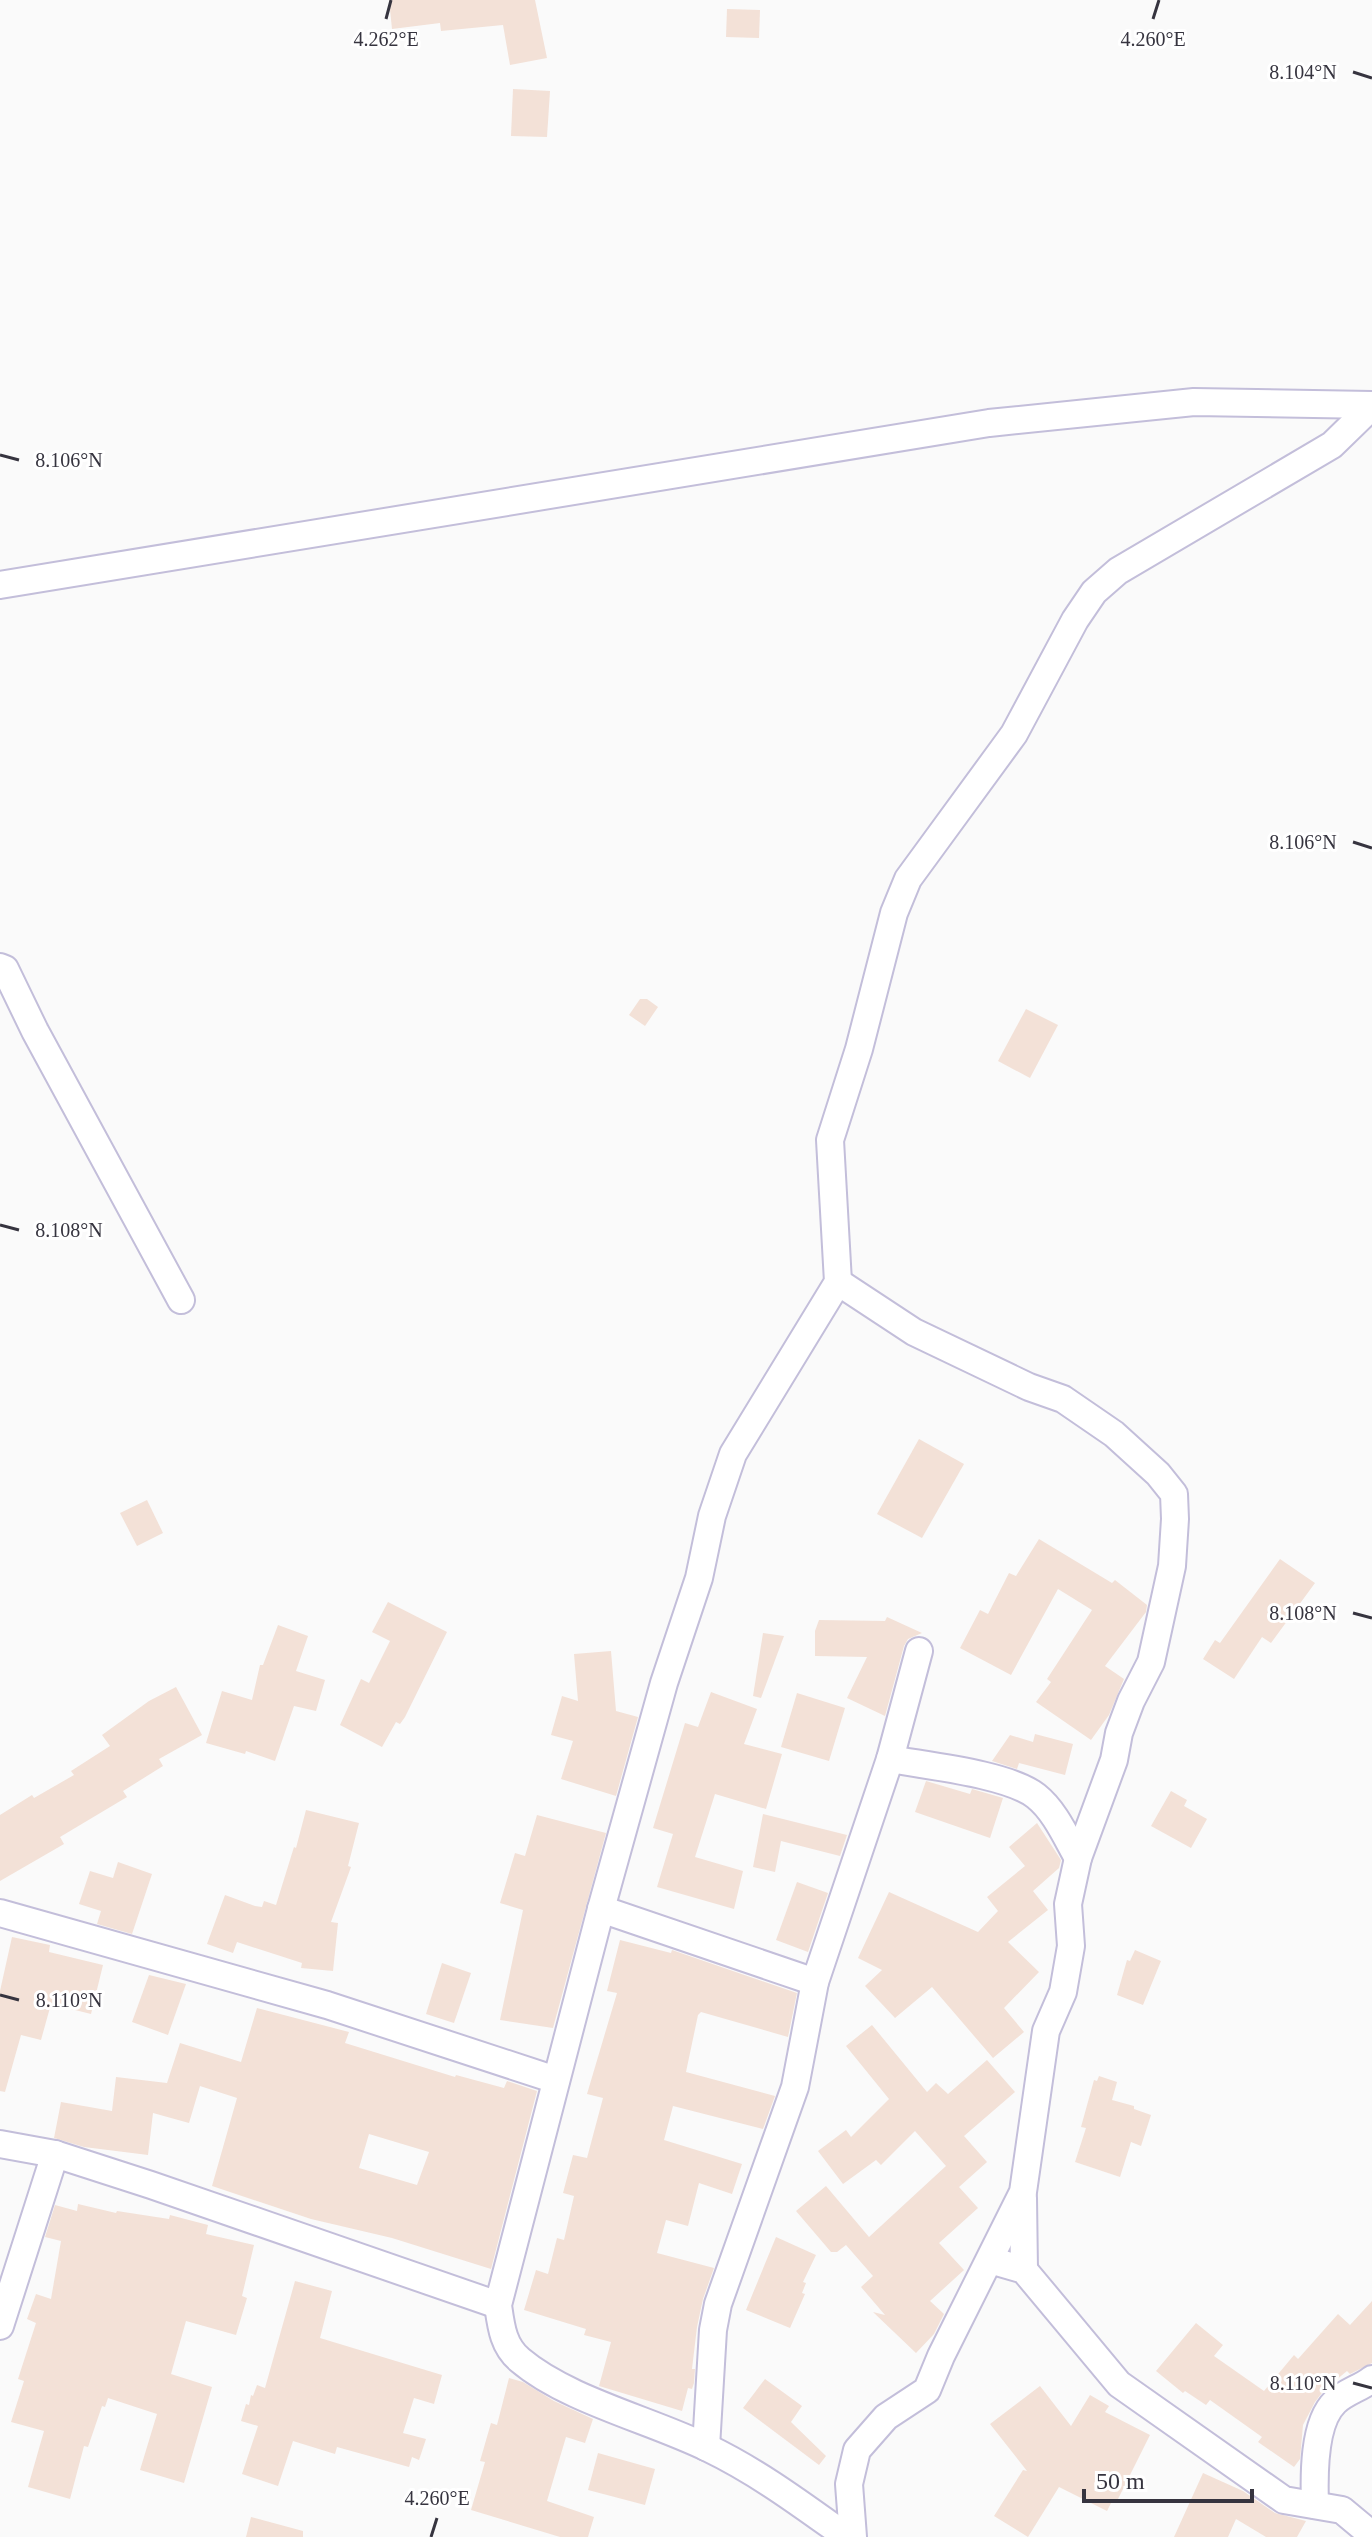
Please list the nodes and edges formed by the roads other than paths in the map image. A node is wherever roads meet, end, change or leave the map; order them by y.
1 (1372, 406) edge
2 (0, 585) edge
3 (0, 967) edge
4 (838, 1282) junction
5 (181, 1300) dead end
6 (919, 1651) dead end
7 (890, 1759) junction
8 (1078, 1858) junction
9 (601, 1909) junction
10 (0, 1913) edge
11 (815, 1982) junction
12 (556, 2080) junction
13 (0, 2144) edge
14 (55, 2154) junction
15 (1023, 2192) junction
16 (990, 2260) junction
17 (1024, 2270) junction
18 (498, 2305) junction
19 (0, 2326) edge
20 (1372, 2379) edge
21 (706, 2447) junction
22 (1315, 2505) junction
23 (1372, 2535) edge
24 (850, 2537) edge

1 - 2 street
1 - 4 street
3 - 5 street
4 - 8 street
4 - 9 street
6 - 7 street
7 - 8 street
7 - 11 street
8 - 15 street
9 - 11 street
9 - 12 street
10 - 12 street
11 - 21 street
12 - 18 street
13 - 14 street
14 - 18 street
14 - 19 street
15 - 16 street
15 - 17 street
16 - 17 street
16 - 24 street
17 - 22 street
18 - 21 street
20 - 22 street
21 - 24 street
22 - 23 street

